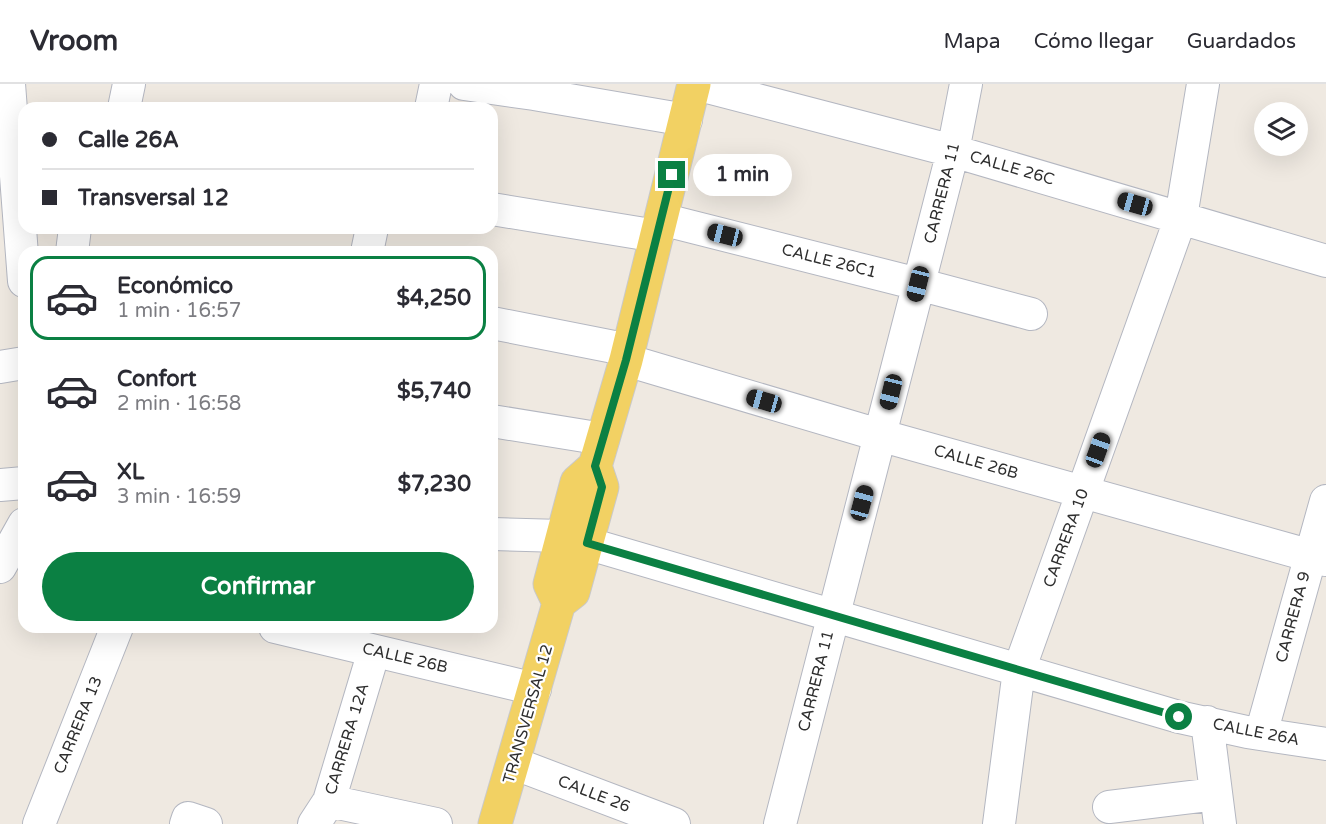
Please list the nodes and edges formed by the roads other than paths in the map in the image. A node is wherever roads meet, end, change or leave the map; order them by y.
1 (9, 84) edge
2 (129, 84) edge
3 (436, 84) edge
4 (464, 84) edge
5 (695, 84) edge
6 (966, 84) edge
7 (1203, 84) edge
8 (534, 89) edge
9 (125, 102) edge
10 (432, 102) edge
11 (686, 120) junction
12 (18, 132) edge
13 (953, 151) junction
14 (8, 172) edge
15 (498, 210) edge
16 (1181, 217) junction
17 (659, 228) junction
18 (18, 232) edge
19 (1326, 261) edge
20 (918, 284) junction
21 (1030, 314) dead end
22 (498, 324) edge
23 (628, 355) junction
24 (18, 364) edge
25 (0, 367) edge
26 (498, 423) edge
27 (879, 435) junction
28 (599, 453) junction
29 (18, 484) edge
30 (0, 485) edge
31 (1083, 492) junction
32 (1326, 501) edge
33 (498, 534) edge
34 (18, 535) edge
35 (574, 540) junction
36 (1318, 557) edge
37 (0, 567) edge
38 (833, 616) junction
39 (115, 633) edge
40 (300, 633) edge
41 (374, 651) junction
42 (1019, 670) junction
43 (535, 689) junction
44 (1207, 722) junction
45 (1261, 734) junction
46 (1326, 744) edge
47 (513, 763) junction
48 (1109, 807) dead end
49 (1218, 809) edge
50 (321, 812) edge
51 (39, 824) edge
52 (436, 824) edge
53 (495, 824) edge
54 (674, 824) edge
55 (780, 824) edge
56 (999, 824) edge

1 - 12 street
2 - 9 street
3 - 10 street
4 - 8 street
5 - 11 main road, TRANSVERSAL 12
5 - 13 street, CALLE 26C
6 - 13 street, CARRERA 11
7 - 16 street, CARRERA 10
8 - 11 street
11 - 17 main road, TRANSVERSAL 12
12 - 14 street
13 - 16 street, CALLE 26C
13 - 20 street, CARRERA 11
14 - 18 street
15 - 17 street
16 - 19 street, CALLE 26C
16 - 31 street, CARRERA 10
17 - 20 street, CALLE 26C1
17 - 23 main road, TRANSVERSAL 12
20 - 21 street, CALLE 26C1
20 - 27 street, CARRERA 11
22 - 23 street, CALLE 26B
23 - 27 street, CALLE 26B
23 - 28 main road, TRANSVERSAL 12
24 - 25 street
26 - 28 street
27 - 31 street, CALLE 26B
27 - 38 street, CARRERA 11
28 - 35 main road, TRANSVERSAL 12
29 - 30 street
31 - 36 street, CALLE 26B
31 - 42 street, CARRERA 10
32 - 36 street, CARRERA 9
33 - 35 street, CALLE 26A
34 - 37 street
35 - 38 street, CALLE 26A
35 - 43 main road, TRANSVERSAL 12
36 - 45 street, CARRERA 9
38 - 42 street, CALLE 26A
38 - 55 street, CARRERA 11
39 - 51 street, CARRERA 13
40 - 41 street, CALLE 26B
41 - 43 street, CALLE 26B
41 - 50 street, CARRERA 12A
42 - 44 street, CALLE 26A
42 - 56 street, CARRERA 10
43 - 47 main road, TRANSVERSAL 12
44 - 45 street, CALLE 26A
44 - 49 street
45 - 46 street, CALLE 26A
47 - 53 main road, TRANSVERSAL 12
47 - 54 street, CALLE 26
48 - 49 street
50 - 52 street

